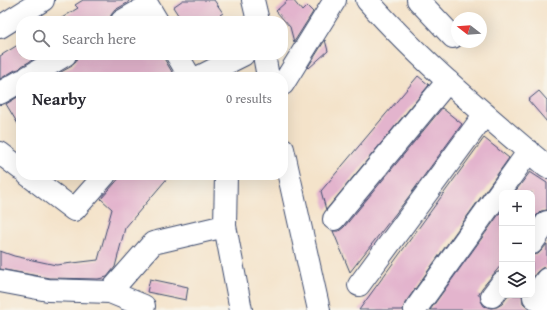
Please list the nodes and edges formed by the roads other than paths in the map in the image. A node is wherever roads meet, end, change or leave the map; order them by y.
1 (43, 0) edge
2 (253, 0) edge
3 (335, 0) edge
4 (367, 0) edge
5 (418, 0) edge
6 (18, 16) edge
7 (131, 16) edge
8 (154, 16) edge
9 (257, 16) edge
10 (16, 17) edge
11 (0, 27) edge
12 (451, 36) edge
13 (57, 60) edge
14 (180, 60) edge
15 (233, 60) edge
16 (265, 60) edge
17 (36, 72) edge
18 (187, 72) edge
19 (209, 72) edge
20 (267, 72) edge
21 (288, 76) edge
22 (448, 81) junction
23 (16, 84) edge
24 (0, 94) edge
25 (485, 114) junction
26 (529, 151) junction
27 (0, 153) edge
28 (16, 165) edge
29 (547, 166) edge
30 (288, 171) edge
31 (35, 180) edge
32 (101, 180) edge
33 (226, 180) edge
34 (334, 219) dead end
35 (547, 222) edge
36 (225, 226) junction
37 (535, 238) edge
38 (547, 279) edge
39 (0, 281) edge
40 (359, 285) dead end
41 (110, 292) junction
42 (547, 306) edge
43 (143, 310) edge
44 (241, 310) edge
45 (319, 310) edge
46 (415, 310) edge

1 - 6 street
2 - 9 street
3 - 21 street
4 - 22 street
5 - 12 street
7 - 8 street
10 - 11 street
13 - 17 street
14 - 18 street
15 - 19 street
16 - 20 street
22 - 25 street
22 - 34 street
23 - 24 street
25 - 26 street
25 - 40 street
26 - 29 street
26 - 46 street
27 - 28 street
30 - 45 street
31 - 32 street
33 - 36 street
35 - 37 street
36 - 41 street
36 - 44 street
38 - 42 street
39 - 41 street
41 - 43 street

